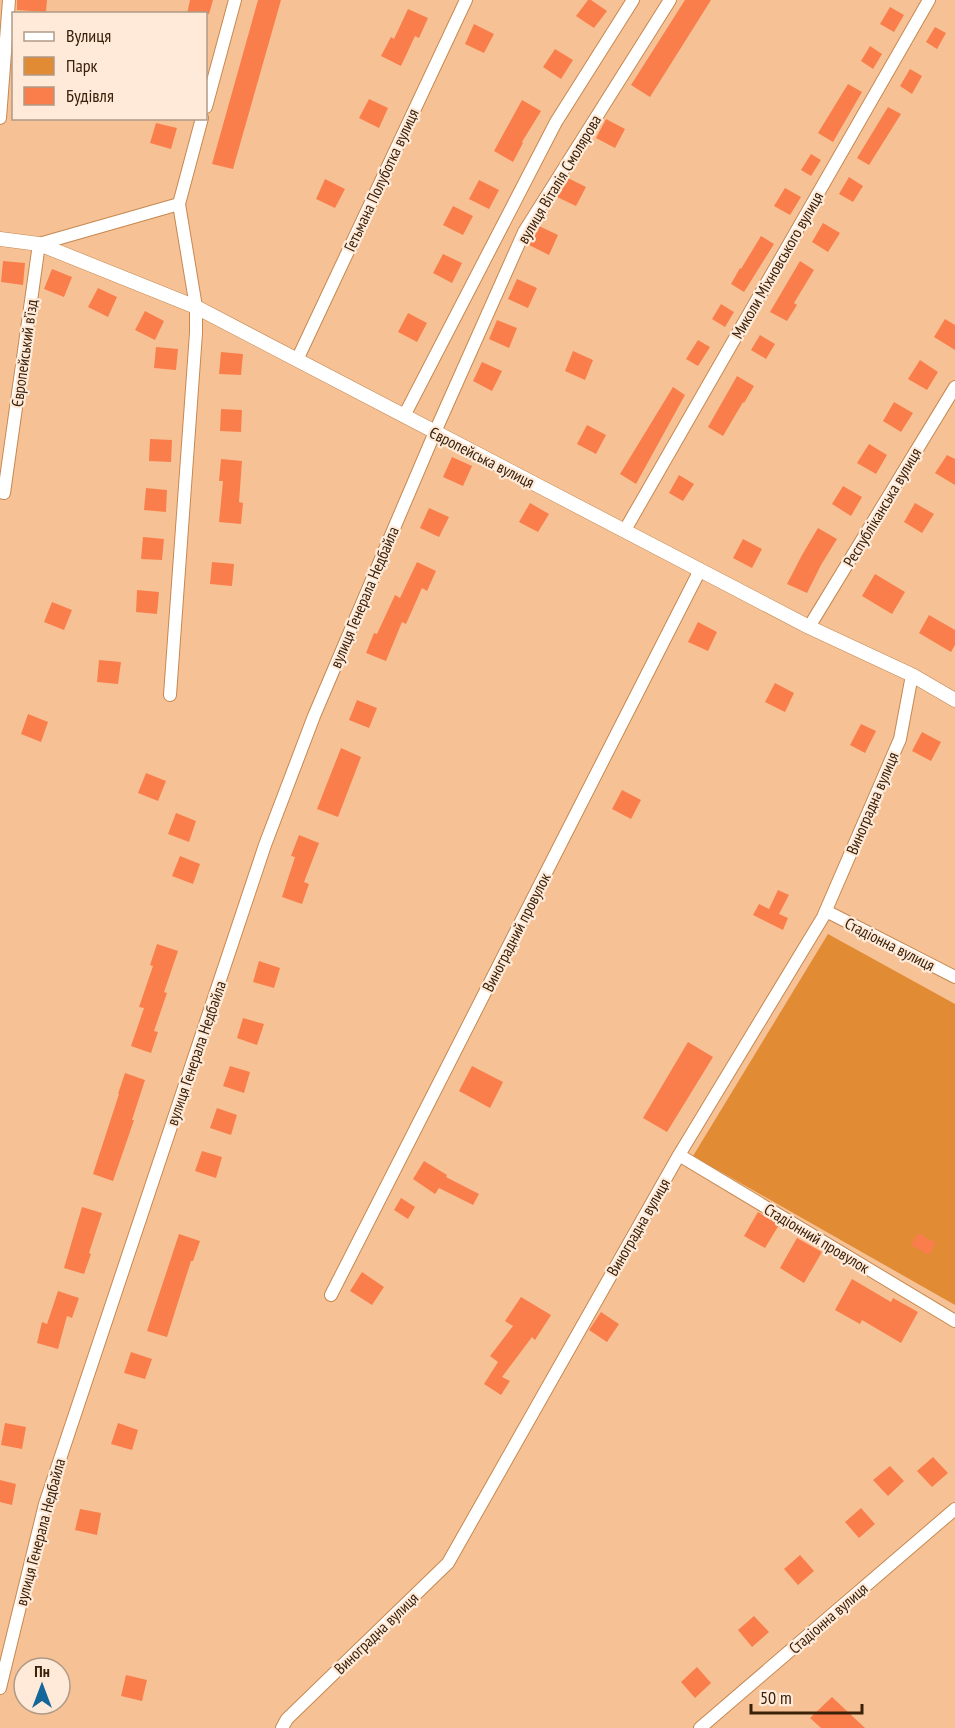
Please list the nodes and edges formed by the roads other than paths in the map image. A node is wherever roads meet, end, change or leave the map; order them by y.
1 (9, 0) edge
2 (235, 0) edge
3 (466, 0) edge
4 (633, 0) edge
5 (670, 0) edge
6 (929, 0) edge
7 (207, 103) edge
8 (0, 118) edge
9 (201, 120) edge
10 (179, 204) junction
11 (0, 239) edge
12 (39, 244) junction
13 (196, 307) junction
14 (297, 360) junction
15 (955, 387) edge
16 (404, 416) junction
17 (435, 432) junction
18 (0, 492) edge
19 (625, 530) junction
20 (700, 570) junction
21 (809, 627) junction
22 (912, 675) junction
23 (170, 695) dead end
24 (955, 700) edge
25 (826, 911) junction
26 (955, 977) edge
27 (680, 1155) junction
28 (331, 1295) dead end
29 (955, 1321) edge
30 (955, 1509) edge
31 (0, 1688) edge
32 (282, 1728) edge
33 (700, 1728) edge

1 - 8 street
2 - 7 street
3 - 14 street, Гетьмана Полуботка вулиця
4 - 16 street, вулиця Віталія Смолярова
5 - 17 street, вулиця Віталія Смолярова
6 - 19 street, Миколи Міхновського вулиця
9 - 10 street
10 - 12 street
10 - 13 street
11 - 12 street, Європейська вулиця
12 - 13 street, Європейська вулиця
12 - 18 street, Європейський в’їзд
13 - 14 street, Європейська вулиця
13 - 23 street
14 - 16 street, Європейська вулиця
15 - 21 street, Республіканська вулиця
16 - 17 street, Європейська вулиця
17 - 19 street, Європейська вулиця
17 - 31 street, вулиця Генерала Недбайла
19 - 20 street, Європейська вулиця
20 - 21 street, Європейська вулиця
20 - 28 street, Виноградний провулок
21 - 22 street, Європейська вулиця
22 - 24 street, Європейська вулиця
22 - 25 street, Виноградна вулиця
25 - 26 street, Стадіонна вулиця
25 - 27 street, Виноградна вулиця
27 - 29 street, Стадіонний провулок
27 - 32 street, Виноградна вулиця
30 - 33 street, Стадіонна вулиця

